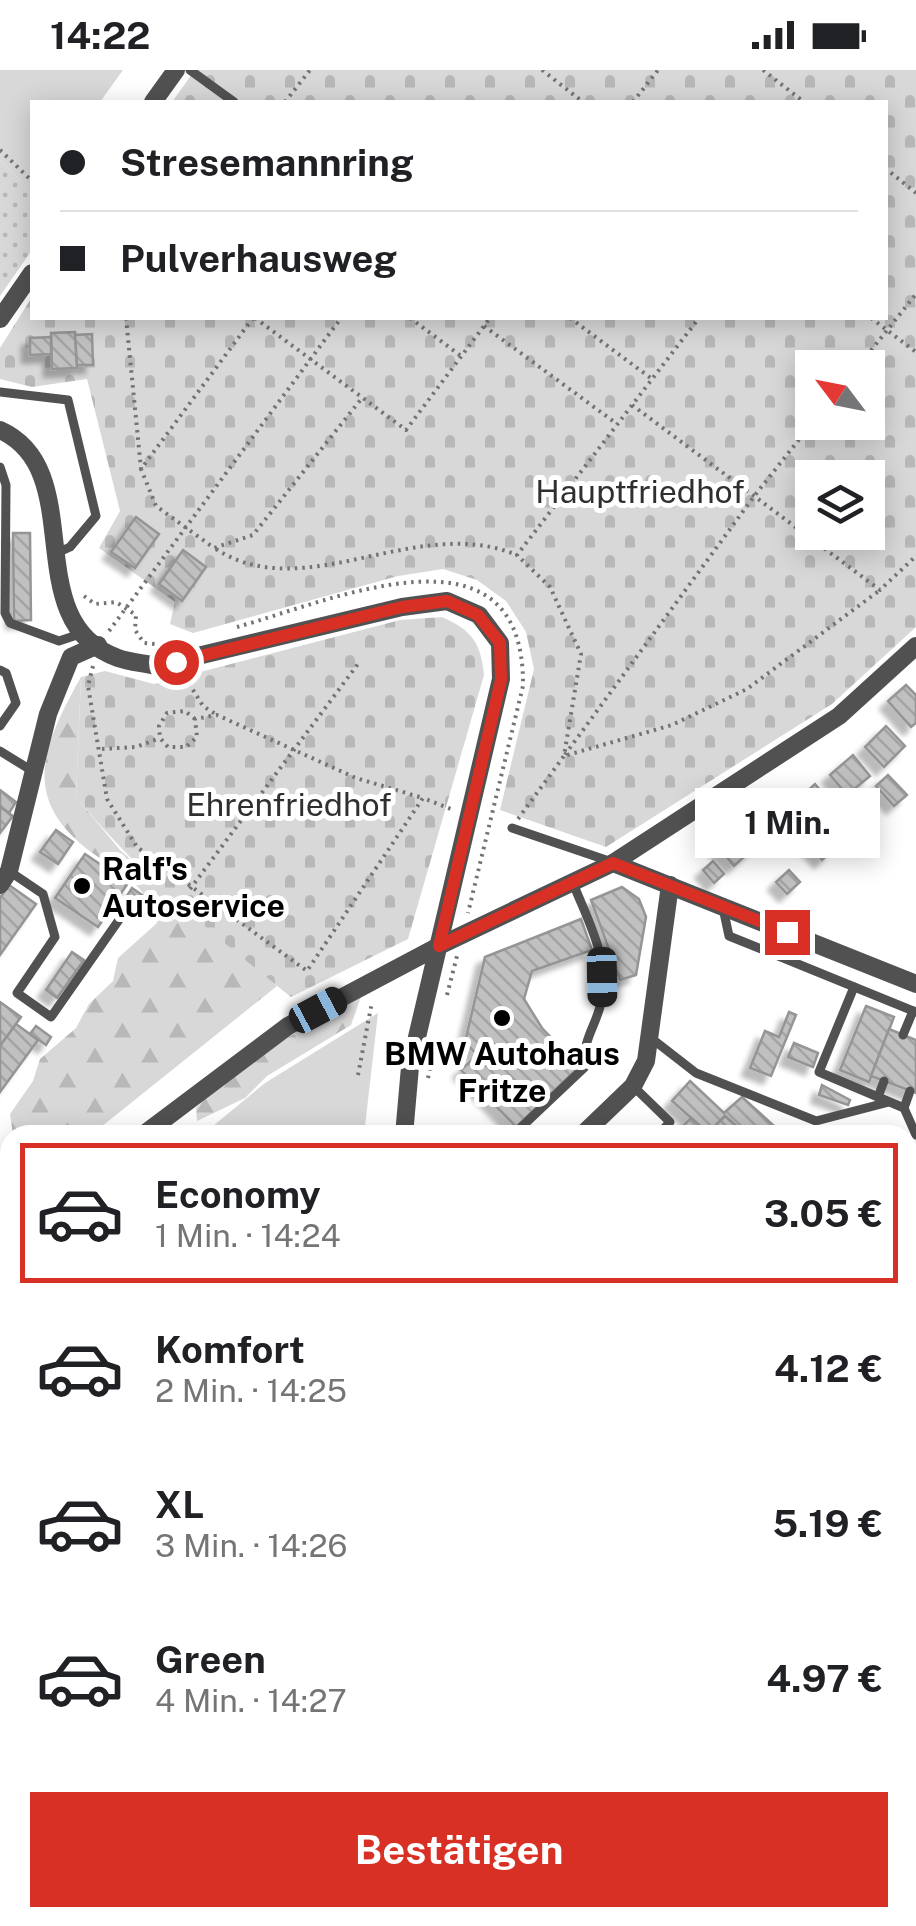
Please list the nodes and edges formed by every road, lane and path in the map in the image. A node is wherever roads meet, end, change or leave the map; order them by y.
1 (176, 70) edge
2 (190, 70) edge
3 (310, 70) edge
4 (542, 70) edge
5 (658, 70) edge
6 (763, 70) edge
7 (154, 100) edge
8 (231, 100) edge
9 (287, 100) edge
10 (581, 100) edge
11 (634, 100) edge
12 (801, 100) edge
13 (0, 150) edge
14 (888, 170) edge
15 (30, 178) edge
16 (916, 193) edge
17 (30, 276) edge
18 (916, 294) edge
19 (0, 319) edge
20 (126, 320) edge
21 (252, 320) edge
22 (257, 320) edge
23 (340, 320) edge
24 (413, 320) edge
25 (488, 320) edge
26 (573, 320) edge
27 (697, 320) edge
28 (874, 320) edge
29 (484, 326) junction
30 (888, 330) junction
31 (872, 350) edge
32 (916, 352) edge
33 (462, 356) junction
34 (311, 359) junction
35 (652, 379) junction
36 (0, 392) edge
37 (362, 398) junction
38 (632, 406) junction
39 (618, 425) junction
40 (0, 430) edge
41 (798, 440) edge
42 (0, 468) edge
43 (141, 468) junction
44 (755, 494) junction
45 (186, 527) junction
46 (214, 548) junction
47 (54, 554) junction
48 (517, 555) junction
49 (916, 556) edge
50 (880, 590) junction
51 (126, 608) junction
52 (222, 631) dead end
53 (90, 639) junction
54 (916, 646) edge
55 (175, 652) junction
56 (358, 664) dead end
57 (0, 670) edge
58 (216, 715) junction
59 (195, 719) junction
60 (0, 726) edge
61 (160, 738) junction
62 (296, 748) junction
63 (100, 749) junction
64 (0, 750) edge
65 (564, 756) junction
66 (34, 772) junction
67 (422, 798) junction
68 (468, 816) junction
69 (490, 822) junction
70 (512, 828) joint
71 (613, 863) junction
72 (5, 878) edge
73 (573, 882) junction
74 (670, 885) junction
75 (190, 889) junction
76 (722, 906) junction
77 (128, 907) dead end
78 (463, 936) junction
79 (439, 946) junction
80 (377, 978) junction
81 (916, 984) edge
82 (854, 987) junction
83 (445, 1001) dead end
84 (915, 1011) edge
85 (903, 1035) dead end
86 (651, 1038) junction
87 (435, 1046) dead end
88 (358, 1075) dead end
89 (884, 1081) dead end
90 (632, 1086) junction
91 (910, 1091) dead end
92 (427, 1092) dead end
93 (878, 1097) junction
94 (889, 1102) junction
95 (904, 1108) junction
96 (816, 1121) junction
97 (157, 1125) edge
98 (405, 1125) edge
99 (524, 1125) edge
100 (592, 1125) edge
101 (667, 1125) edge
102 (816, 1125) edge
103 (912, 1125) edge

1 - 7 street
2 - 8 lane
3 - 9 path
4 - 10 path
5 - 11 path
6 - 12 path
13 - 15 path
14 - 16 path
17 - 19 street
18 - 30 path
20 - 43 path
21 - 43 path
22 - 34 path
23 - 34 path
24 - 33 path
25 - 29 path
26 - 35 path
27 - 35 path
28 - 30 path
29 - 33 path
29 - 39 path
30 - 31 path
30 - 32 path
33 - 37 path
34 - 37 path
34 - 45 path
35 - 38 path
36 - 47 lane
37 - 46 path
38 - 39 path
38 - 44 path
39 - 48 path
40 - 47 street
41 - 44 path
42 - 53 lane
43 - 45 path
44 - 50 path
44 - 65 path
45 - 46 path
45 - 51 path
46 - 48 path
47 - 53 street
48 - 65 path
49 - 50 path
50 - 65 path
51 - 53 path
51 - 55 path
52 - 69 path
53 - 55 street
53 - 63 path
53 - 66 street
54 - 71 street
55 - 58 path
55 - 68 street
56 - 62 path
57 - 60 lane
58 - 59 path
58 - 62 path
59 - 61 path
59 - 61 path
61 - 63 path
62 - 67 path
62 - 75 path
63 - 75 path
64 - 66 lane
65 - 70 path
66 - 72 street
67 - 68 path
67 - 75 path
68 - 69 path
68 - 79 street
69 - 78 path
70 - 71 lane
71 - 73 street
71 - 74 street
72 - 77 lane
73 - 78 street
73 - 99 lane
74 - 76 street
74 - 86 street
76 - 81 street
76 - 82 lane
78 - 79 street
78 - 83 path
79 - 80 street
79 - 98 street
80 - 88 path
80 - 97 street
82 - 84 lane
82 - 93 lane
84 - 85 lane
86 - 90 street
86 - 96 lane
87 - 92 path
89 - 93 lane
90 - 100 street
90 - 101 lane
91 - 95 lane
93 - 94 lane
94 - 95 lane
94 - 96 lane
95 - 103 lane
96 - 102 lane

